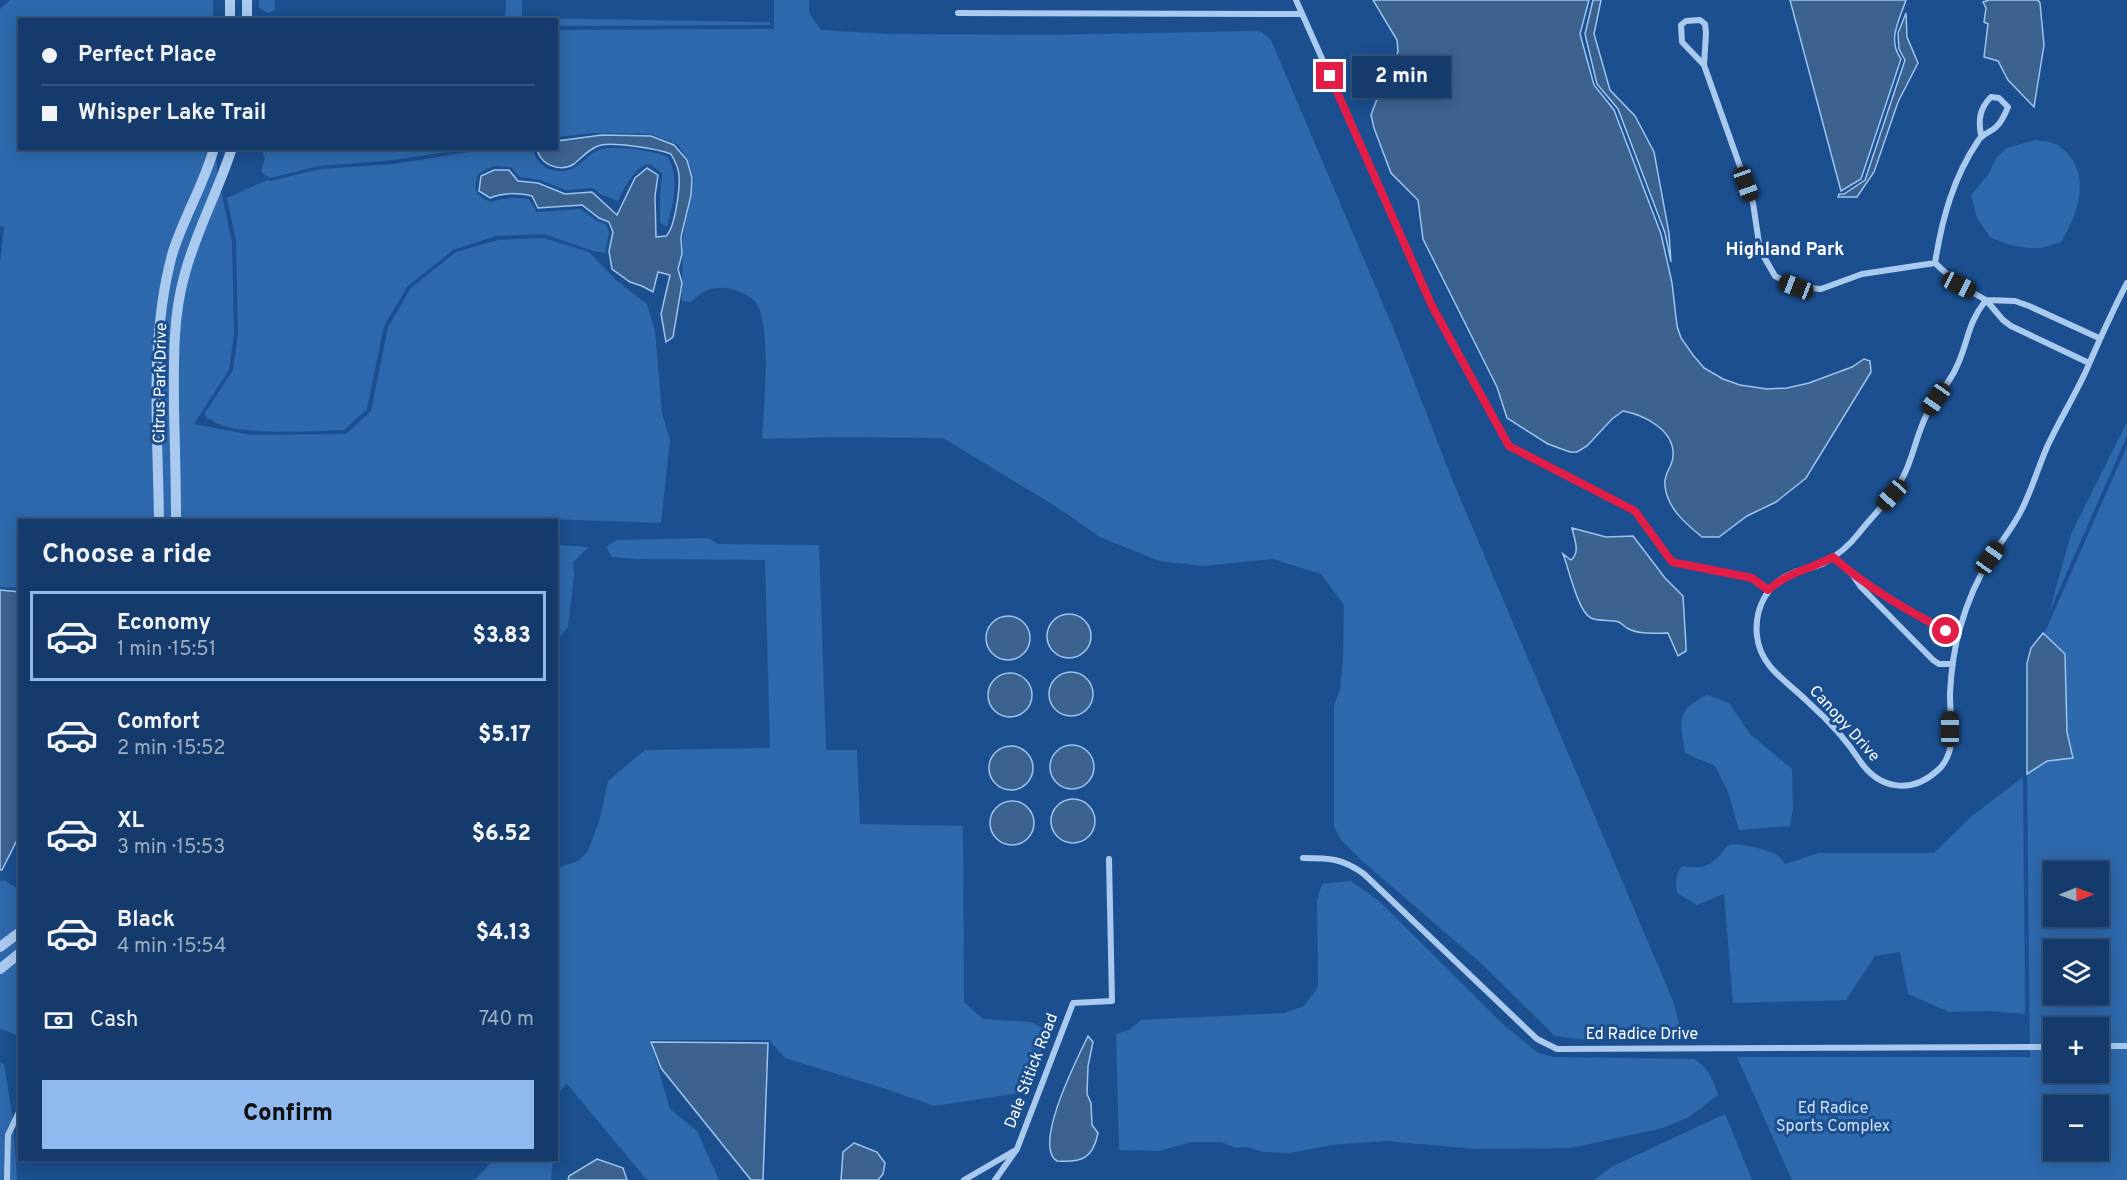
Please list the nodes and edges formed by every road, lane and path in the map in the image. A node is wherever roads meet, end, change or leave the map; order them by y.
1 (230, 0) edge
2 (247, 0) edge
3 (1296, 0) edge
4 (958, 14) dead end
5 (1302, 14) junction
6 (230, 18) edge
7 (247, 18) edge
8 (1704, 65) junction
9 (1981, 135) junction
10 (213, 150) edge
11 (231, 150) edge
12 (1935, 263) junction
13 (2127, 283) edge
14 (1986, 300) junction
15 (2099, 338) junction
16 (2089, 363) junction
17 (159, 519) edge
18 (176, 519) edge
19 (1833, 557) junction
20 (1852, 574) junction
21 (1768, 590) junction
22 (1958, 637) junction
23 (1953, 664) junction
24 (1303, 858) dead end
25 (1109, 859) dead end
26 (18, 933) edge
27 (2, 945) edge
28 (16, 956) edge
29 (0, 969) edge
30 (2109, 1046) edge
31 (2127, 1046) edge
32 (2043, 1047) edge
33 (18, 1114) edge
34 (1017, 1149) junction
35 (8, 1180) edge
36 (964, 1180) edge
37 (994, 1180) edge

1 - 6 street
2 - 7 street
3 - 5 street
4 - 5 street
5 - 21 street
8 - 8 street
8 - 12 street
9 - 9 street
9 - 12 street
10 - 17 street, Citrus Park Drive
11 - 18 street, Citrus Park Drive
12 - 14 street
13 - 15 street, Canopy Drive
14 - 15 street
14 - 16 street
14 - 19 street
15 - 16 street, Canopy Drive
16 - 22 street, Canopy Drive
19 - 20 street
19 - 21 street
20 - 22 street
20 - 23 street
21 - 23 street, Canopy Drive
22 - 23 street, Canopy Drive
24 - 32 street, Ed Radice Drive
25 - 34 street, Dale Stitick Road
26 - 27 street
27 - 28 street
28 - 29 street
30 - 31 street
33 - 35 street
34 - 36 street, Dale Stitick Road
34 - 37 street, Dale Stitick Road

